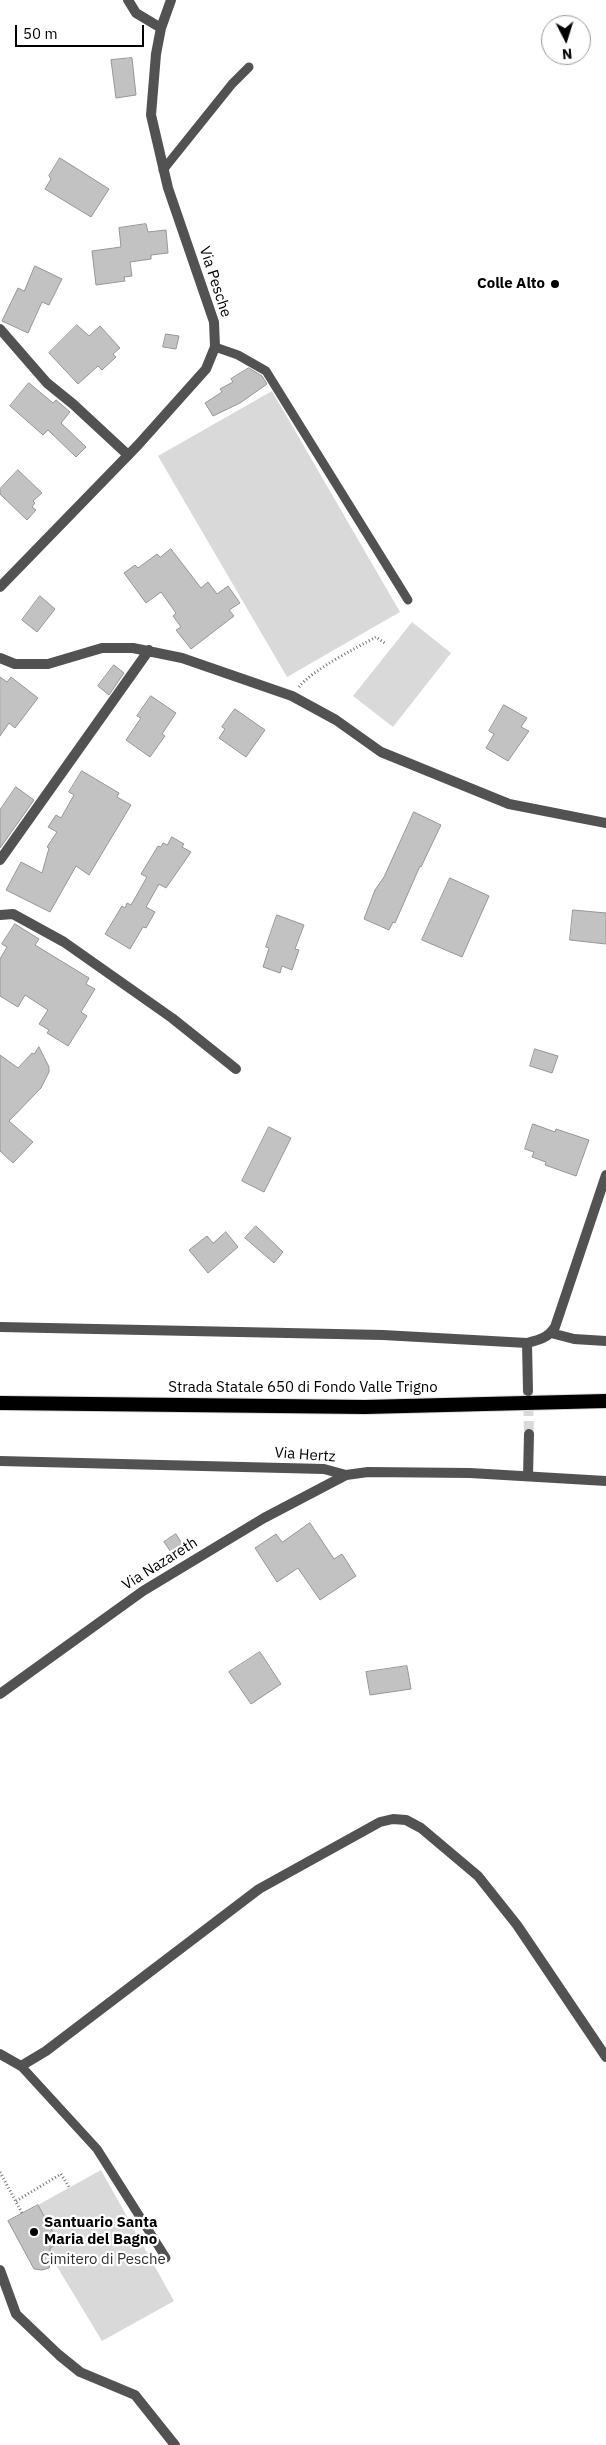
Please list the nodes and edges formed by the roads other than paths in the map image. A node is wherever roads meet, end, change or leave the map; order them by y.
1 (128, 0) edge
2 (171, 0) edge
3 (161, 28) junction
4 (249, 67) dead end
5 (164, 170) junction
6 (0, 329) edge
7 (215, 347) junction
8 (128, 456) junction
9 (0, 587) edge
10 (408, 600) dead end
11 (149, 650) junction
12 (0, 658) edge
13 (606, 823) edge
14 (0, 860) edge
15 (0, 915) edge
16 (236, 1069) dead end
17 (606, 1175) edge
18 (0, 1327) edge
19 (551, 1334) junction
20 (606, 1341) edge
21 (527, 1343) junction
22 (528, 1391) tunnel mouth
23 (606, 1401) edge
24 (0, 1403) edge
25 (528, 1434) tunnel mouth
26 (0, 1461) edge
27 (346, 1475) junction
28 (528, 1476) junction
29 (606, 1481) edge
30 (0, 1694) edge
31 (0, 2054) edge
32 (606, 2057) edge
33 (21, 2066) junction
34 (166, 2258) dead end
35 (0, 2270) edge
36 (175, 2445) edge

1 - 3 street
2 - 3 street, Via Pesche
3 - 5 street, Via Pesche
4 - 5 lane
5 - 7 street, Via Pesche
6 - 8 street
7 - 8 street, Via Pesche
7 - 10 lane
8 - 9 street, Via Pesche
11 - 12 street
11 - 13 street
11 - 14 street
15 - 16 street
17 - 19 street
18 - 21 street
19 - 20 street
19 - 21 street
21 - 22 street
23 - 24 highway, Strada Statale 650 di Fondo Valle Trigno
25 - 28 street
26 - 27 street, Via Hertz
27 - 28 street, Via Hertz
27 - 30 street, Via Nazareth
28 - 29 street, Via Hertz
31 - 33 street
32 - 33 street
33 - 34 lane
35 - 36 street

